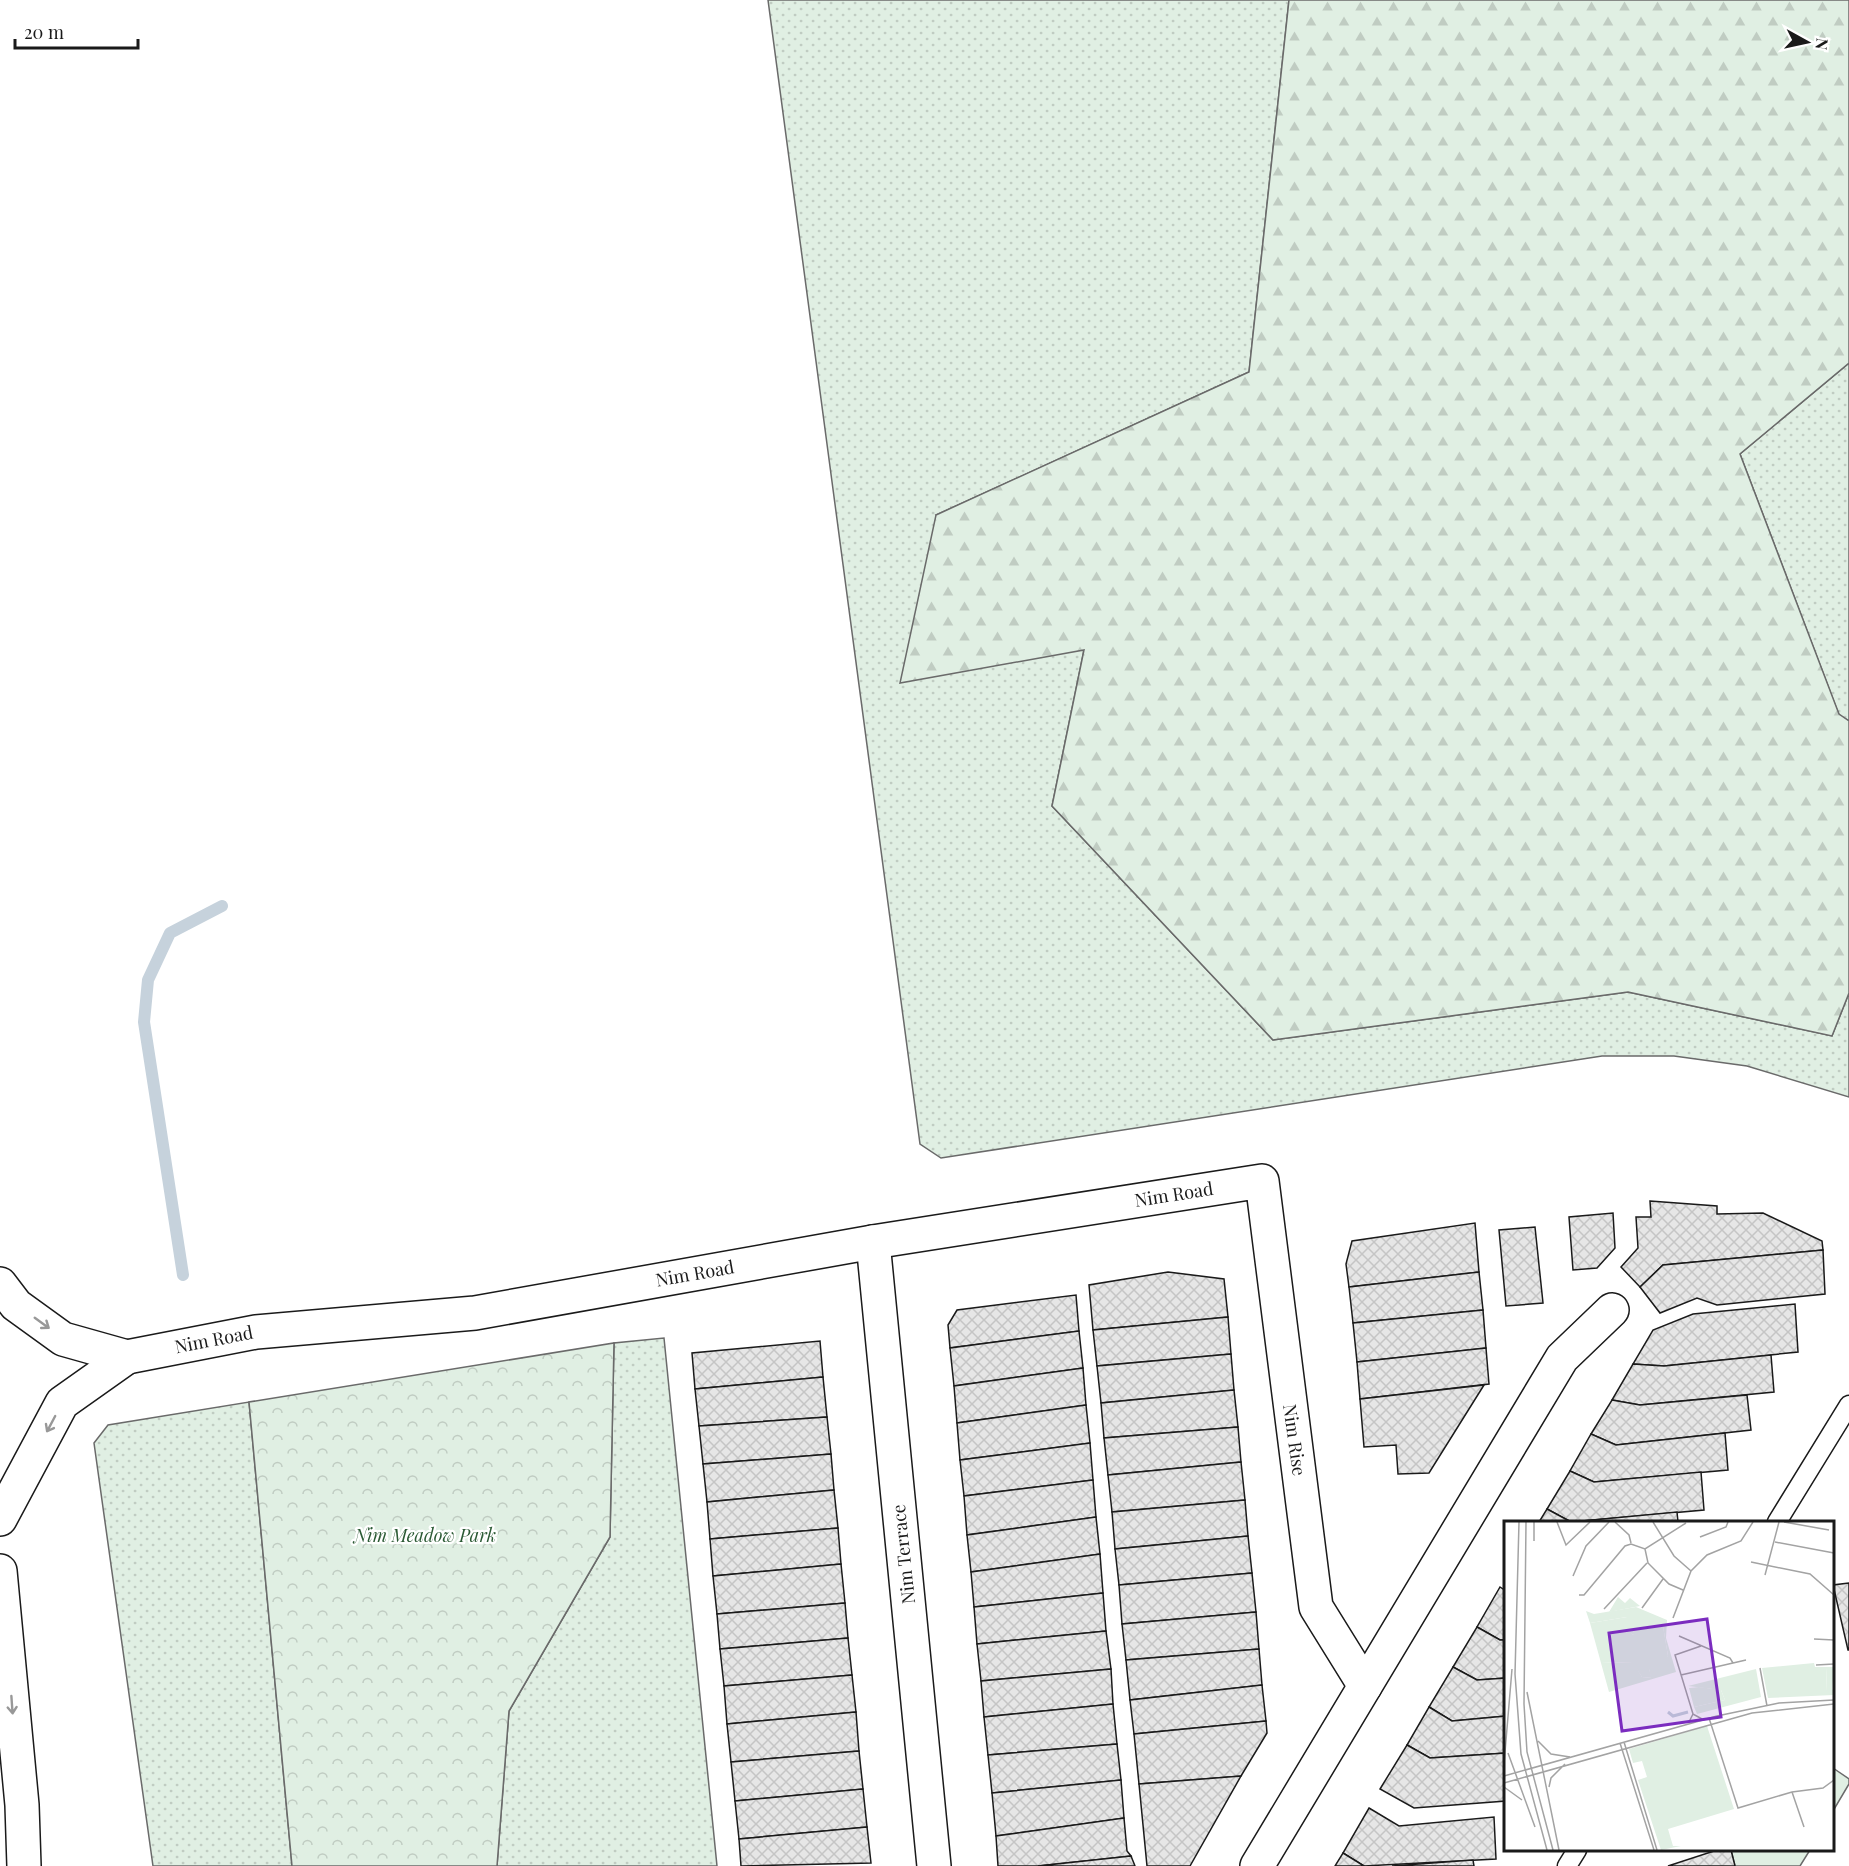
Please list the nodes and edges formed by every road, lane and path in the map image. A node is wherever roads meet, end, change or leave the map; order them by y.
1 (1262, 1181) joint
2 (873, 1242) junction
3 (0, 1284) edge
4 (1612, 1310) dead end
5 (127, 1357) junction
6 (1849, 1406) edge
7 (0, 1519) edge
8 (1778, 1521) edge
9 (0, 1571) edge
10 (1365, 1686) junction
11 (1576, 1851) edge
12 (24, 1866) edge
13 (934, 1866) edge
14 (1257, 1866) edge
15 (1567, 1866) edge

1 - 2 street, Nim Road
1 - 10 street, Nim Rise
2 - 5 street, Nim Road
2 - 13 street, Nim Terrace
3 -> 5 street
4 - 10 street
5 -> 7 street
6 - 8 lane
9 -> 12 street
10 - 14 street
11 - 15 lane

